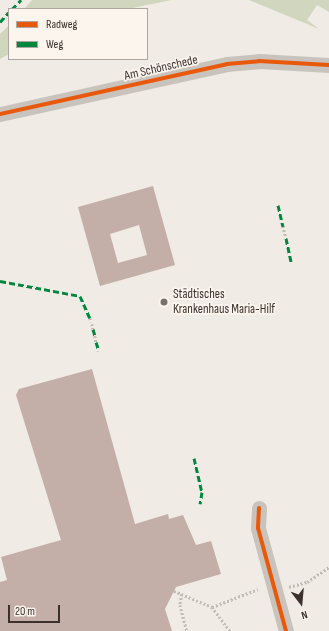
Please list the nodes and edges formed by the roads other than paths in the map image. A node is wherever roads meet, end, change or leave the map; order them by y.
1 (329, 65) edge
2 (0, 114) edge
3 (259, 508) dead end
4 (286, 631) edge

1 - 2 street, Am Schönschede
3 - 4 street

